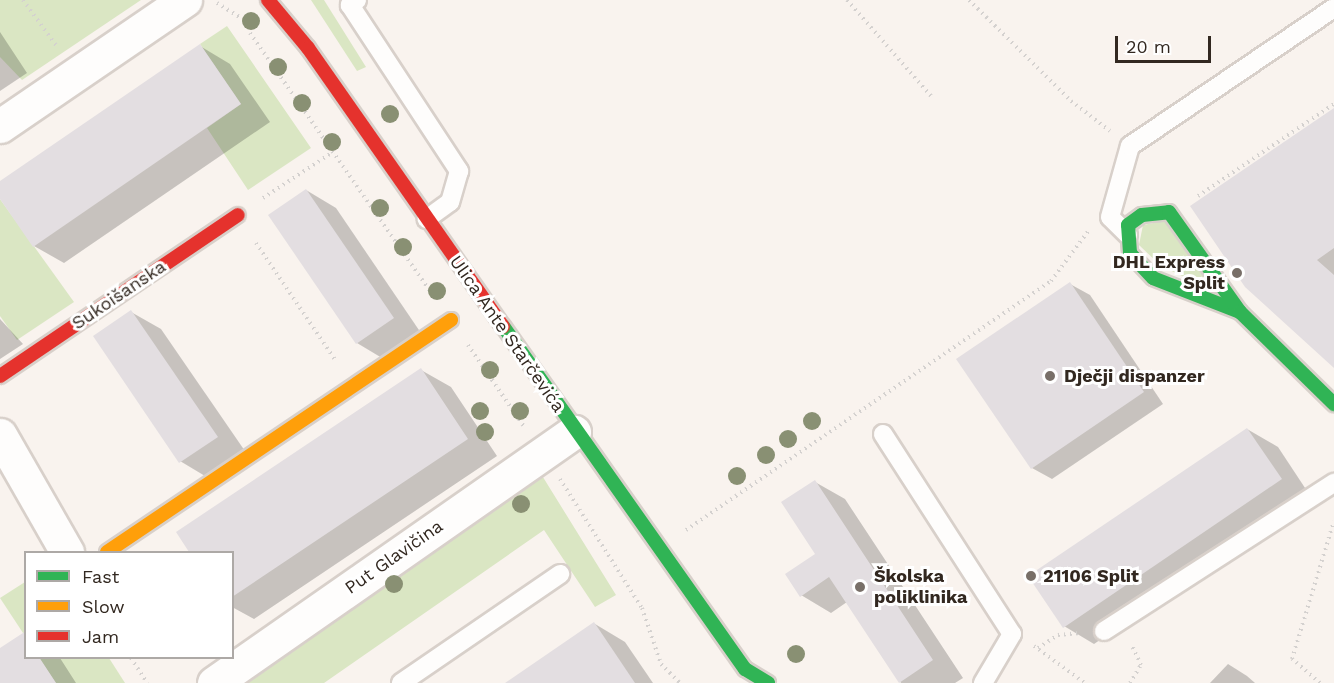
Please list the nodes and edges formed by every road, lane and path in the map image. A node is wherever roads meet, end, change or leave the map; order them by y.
1 (23, 0) edge
2 (185, 0) edge
3 (268, 0) edge
4 (357, 0) edge
5 (847, 0) edge
6 (969, 0) edge
7 (1334, 8) edge
8 (77, 75) junction
9 (932, 97) dead end
10 (1334, 104) edge
11 (0, 126) edge
12 (1130, 146) junction
13 (333, 152) dead end
14 (1193, 200) dead end
15 (237, 215) junction
16 (427, 219) junction
17 (1128, 234) junction
18 (1081, 236) dead end
19 (1240, 312) junction
20 (451, 320) dead end
21 (0, 376) edge
22 (353, 386) junction
23 (1334, 404) edge
24 (574, 432) junction
25 (883, 434) dead end
26 (0, 435) edge
27 (1334, 483) edge
28 (1334, 521) edge
29 (658, 549) junction
30 (66, 551) edge
31 (108, 551) edge
32 (560, 574) dead end
33 (1120, 621) junction
34 (1104, 631) joint
35 (1012, 634) junction
36 (1038, 648) junction
37 (132, 659) edge
38 (748, 678) edge
39 (147, 683) edge
40 (214, 683) edge
41 (401, 683) edge
42 (983, 683) edge
43 (1085, 683) edge
44 (1130, 683) edge
45 (1320, 683) edge

1 - 8 path
2 - 8 street
3 - 16 street, Ulica Ante Starčevića
4 - 16 lane
5 - 9 path
6 - 12 path
7 - 12 lane
8 - 11 street
10 - 14 path
12 - 17 lane
13 - 15 path
15 - 21 street, Sukoišanska
15 - 22 path
16 - 24 street, Ulica Ante Starčevića
17 - 19 street
17 - 19 street
18 - 29 path
19 - 23 street
20 - 22 street
22 - 31 street
24 - 29 street, Ulica Ante Starčevića
24 - 40 street, Put Glavičina
25 - 35 lane
26 - 30 street
27 - 33 lane
28 - 45 path
29 - 38 street, Ulica Ante Starčevića
32 - 41 lane
33 - 34 lane
33 - 44 path
34 - 36 path
35 - 36 path
35 - 42 lane
36 - 43 path
37 - 39 path

